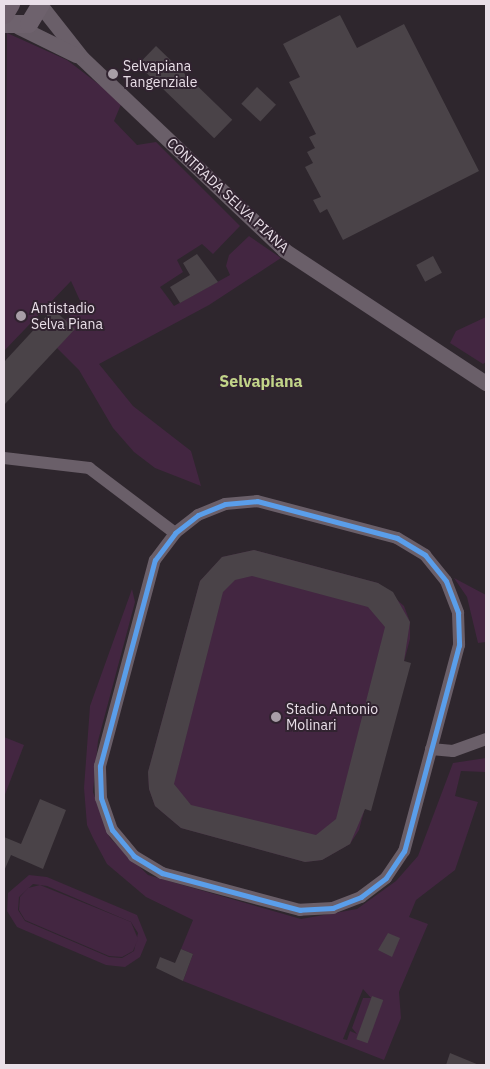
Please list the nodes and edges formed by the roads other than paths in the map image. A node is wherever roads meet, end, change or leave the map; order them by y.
1 (10, 4) edge
2 (41, 5) edge
3 (4, 14) edge
4 (11, 25) edge
5 (82, 58) junction
6 (486, 383) edge
7 (4, 458) edge
8 (175, 533) junction
9 (486, 739) edge
10 (431, 749) junction

1 - 3 main road
2 - 4 main road
2 - 5 street
4 - 5 street
5 - 6 street, CONTRADA SELVA PIANA
7 - 8 street
8 - 10 street
8 - 10 street
9 - 10 street

